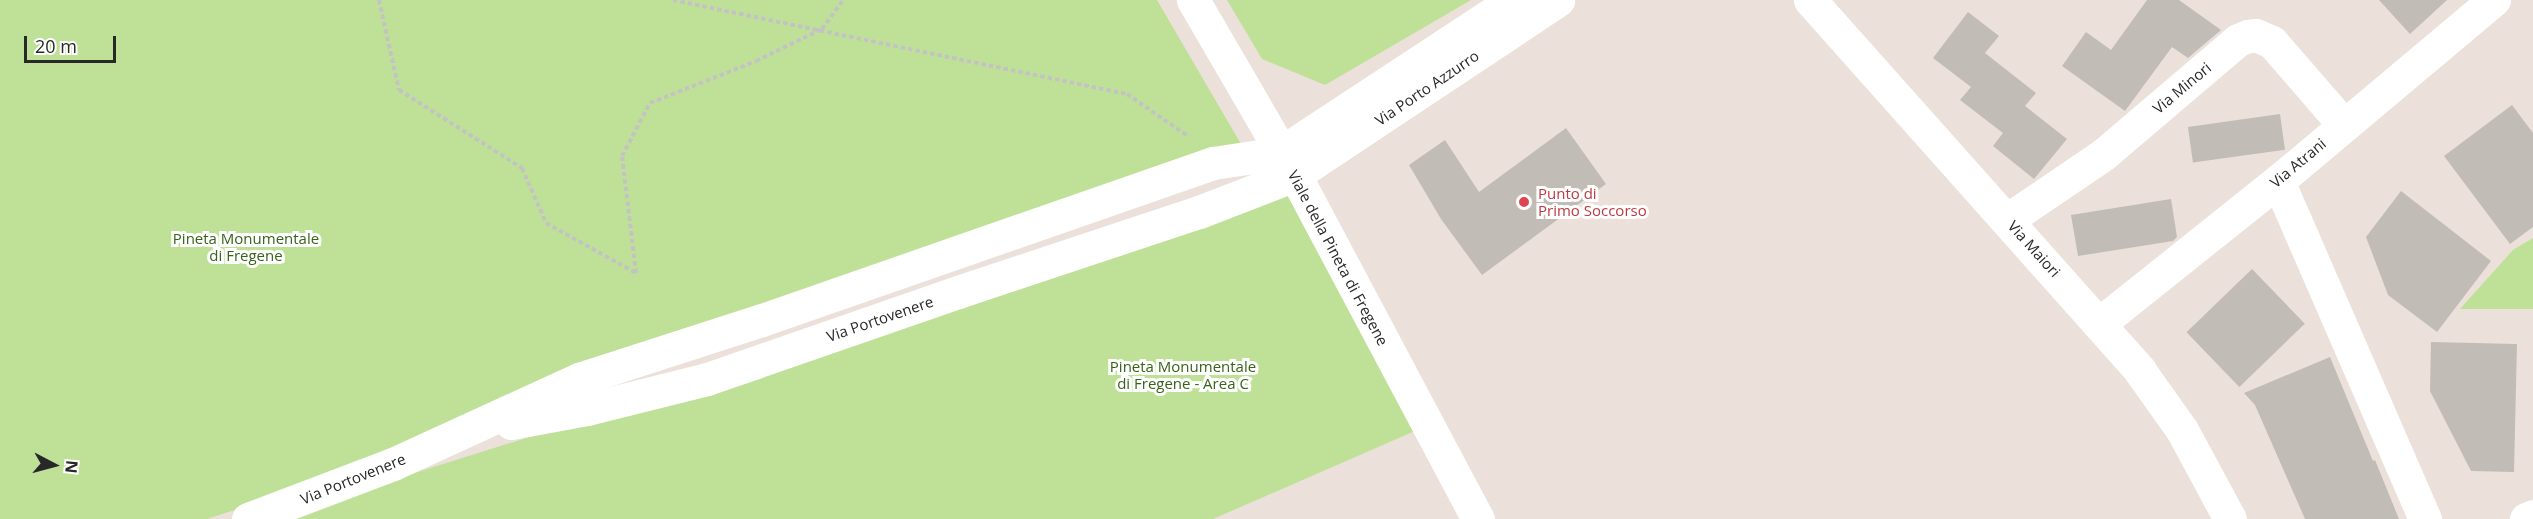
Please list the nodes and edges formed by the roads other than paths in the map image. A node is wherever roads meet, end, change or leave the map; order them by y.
1 (1193, 0) edge
2 (1513, 0) edge
3 (1558, 0) edge
4 (1810, 0) edge
5 (2494, 0) edge
6 (2343, 125) junction
7 (1287, 164) junction
8 (2278, 181) junction
9 (2007, 220) junction
10 (2100, 322) junction
11 (456, 434) junction
12 (2533, 516) edge
13 (248, 519) edge
14 (1478, 519) edge
15 (2230, 519) edge
16 (2425, 519) edge
17 (2526, 519) edge

1 - 7 street, Viale della Pineta di Fregene
2 - 7 street, Via Porto Azzurro
3 - 7 street, Via Porto Azzurro
4 - 9 street, Via Maiori
5 - 6 street, Via Atrani
6 - 8 street, Via Atrani
6 - 9 street, Via Minori
7 - 11 street, Via Portovenere
7 - 11 street, Via Portovenere
7 - 14 street, Viale della Pineta di Fregene
8 - 10 street, Via Atrani
8 - 16 street
9 - 10 street, Via Maiori
10 - 15 street, Via Maiori
11 - 13 street, Via Portovenere
12 - 17 street

